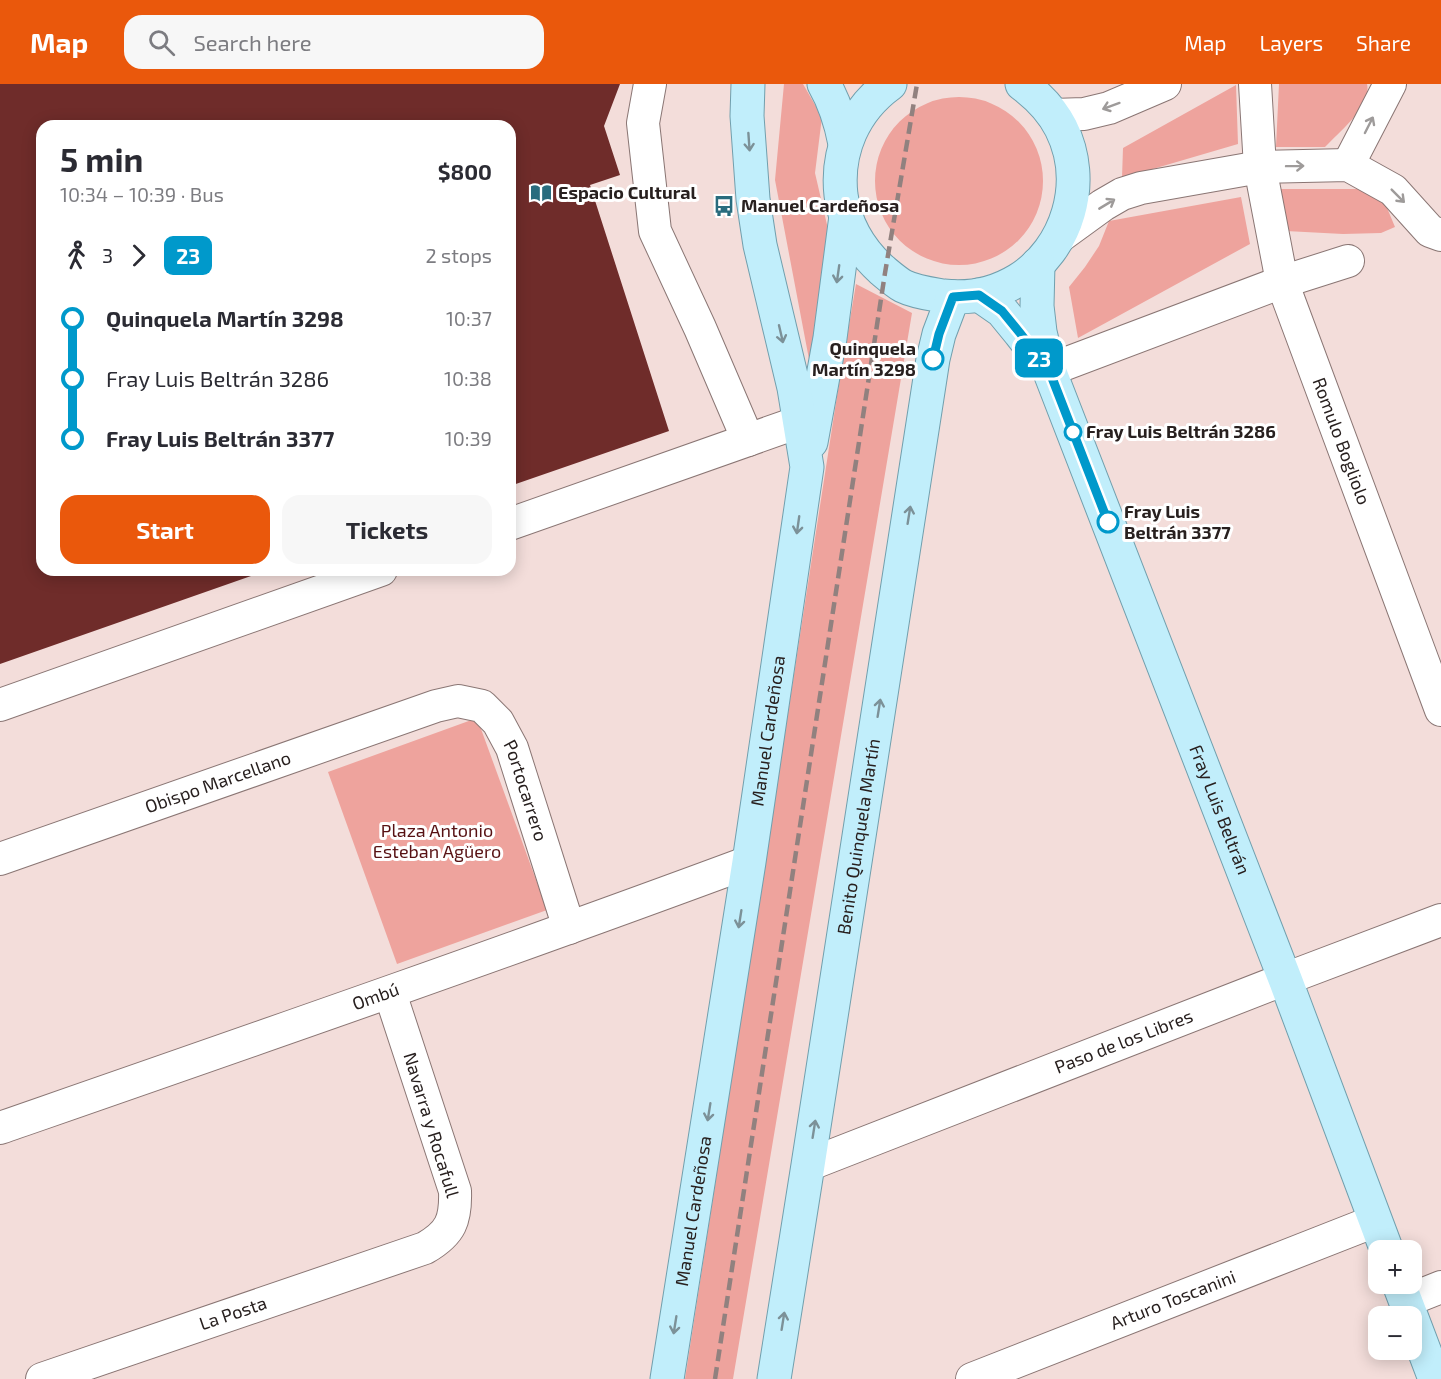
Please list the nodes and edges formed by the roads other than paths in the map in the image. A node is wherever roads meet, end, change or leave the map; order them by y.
1 (650, 84) edge
2 (748, 84) edge
3 (824, 84) edge
4 (890, 84) edge
5 (1022, 84) edge
6 (1165, 84) edge
7 (1255, 84) edge
8 (1390, 84) edge
9 (1053, 115) junction
10 (845, 144) junction
11 (1348, 165) junction
12 (1260, 167) junction
13 (846, 216) junction
14 (1441, 235) edge
15 (1059, 237) junction
16 (1348, 261) dead end
17 (1038, 264) junction
18 (1281, 282) junction
19 (966, 296) junction
20 (1049, 370) junction
21 (800, 422) junction
22 (747, 440) junction
23 (807, 467) junction
24 (516, 522) edge
25 (364, 576) edge
26 (0, 705) edge
27 (436, 706) joint
28 (1441, 710) edge
29 (0, 859) edge
30 (749, 862) junction
31 (1441, 920) edge
32 (569, 928) junction
33 (1285, 979) junction
34 (390, 993) junction
35 (0, 1128) edge
36 (808, 1165) junction
37 (1381, 1236) edge
38 (425, 1248) joint
39 (1441, 1287) edge
40 (1422, 1290) edge
41 (1404, 1294) edge
42 (42, 1379) edge
43 (667, 1379) edge
44 (774, 1379) edge
45 (972, 1379) edge
46 (1435, 1379) edge

1 - 22 street
2 -> 21 main road, Manuel Cardeñosa
3 - 10 main road
4 - 10 main road
5 - 9 main road
6 -> 9 street
7 - 12 street, Romulo Bogliolo
11 -> 8 street
9 - 15 main road
10 - 13 main road
12 -> 11 street
11 -> 14 street
15 -> 12 street
12 - 18 street, Romulo Bogliolo
13 - 19 main road
13 -> 23 main road
15 - 17 main road
16 - 18 street
17 - 19 main road
17 - 20 main road
18 - 20 street
18 - 28 street, Romulo Bogliolo
19 - 20 main road
36 -> 19 main road, Benito Quinquela Martín
20 - 33 main road, Fray Luis Beltrán
21 - 22 street
21 - 23 main road, Manuel Cardeñosa
22 - 24 street
23 -> 30 main road, Manuel Cardeñosa
25 - 26 street
27 - 29 street, Obispo Marcellano
27 - 32 street, Portocarrero
30 - 32 street, Ombú
30 -> 43 main road, Manuel Cardeñosa
31 - 33 street, Paso de los Libres
32 - 34 street, Ombú
33 - 36 street, Paso de los Libres
33 - 37 main road, Fray Luis Beltrán
34 - 35 street, Ombú
34 - 38 street, Navarra y Rocafull
44 -> 36 main road, Benito Quinquela Martín
37 - 45 street, Arturo Toscanini
38 - 42 street, La Posta
39 - 40 street
41 - 46 main road

